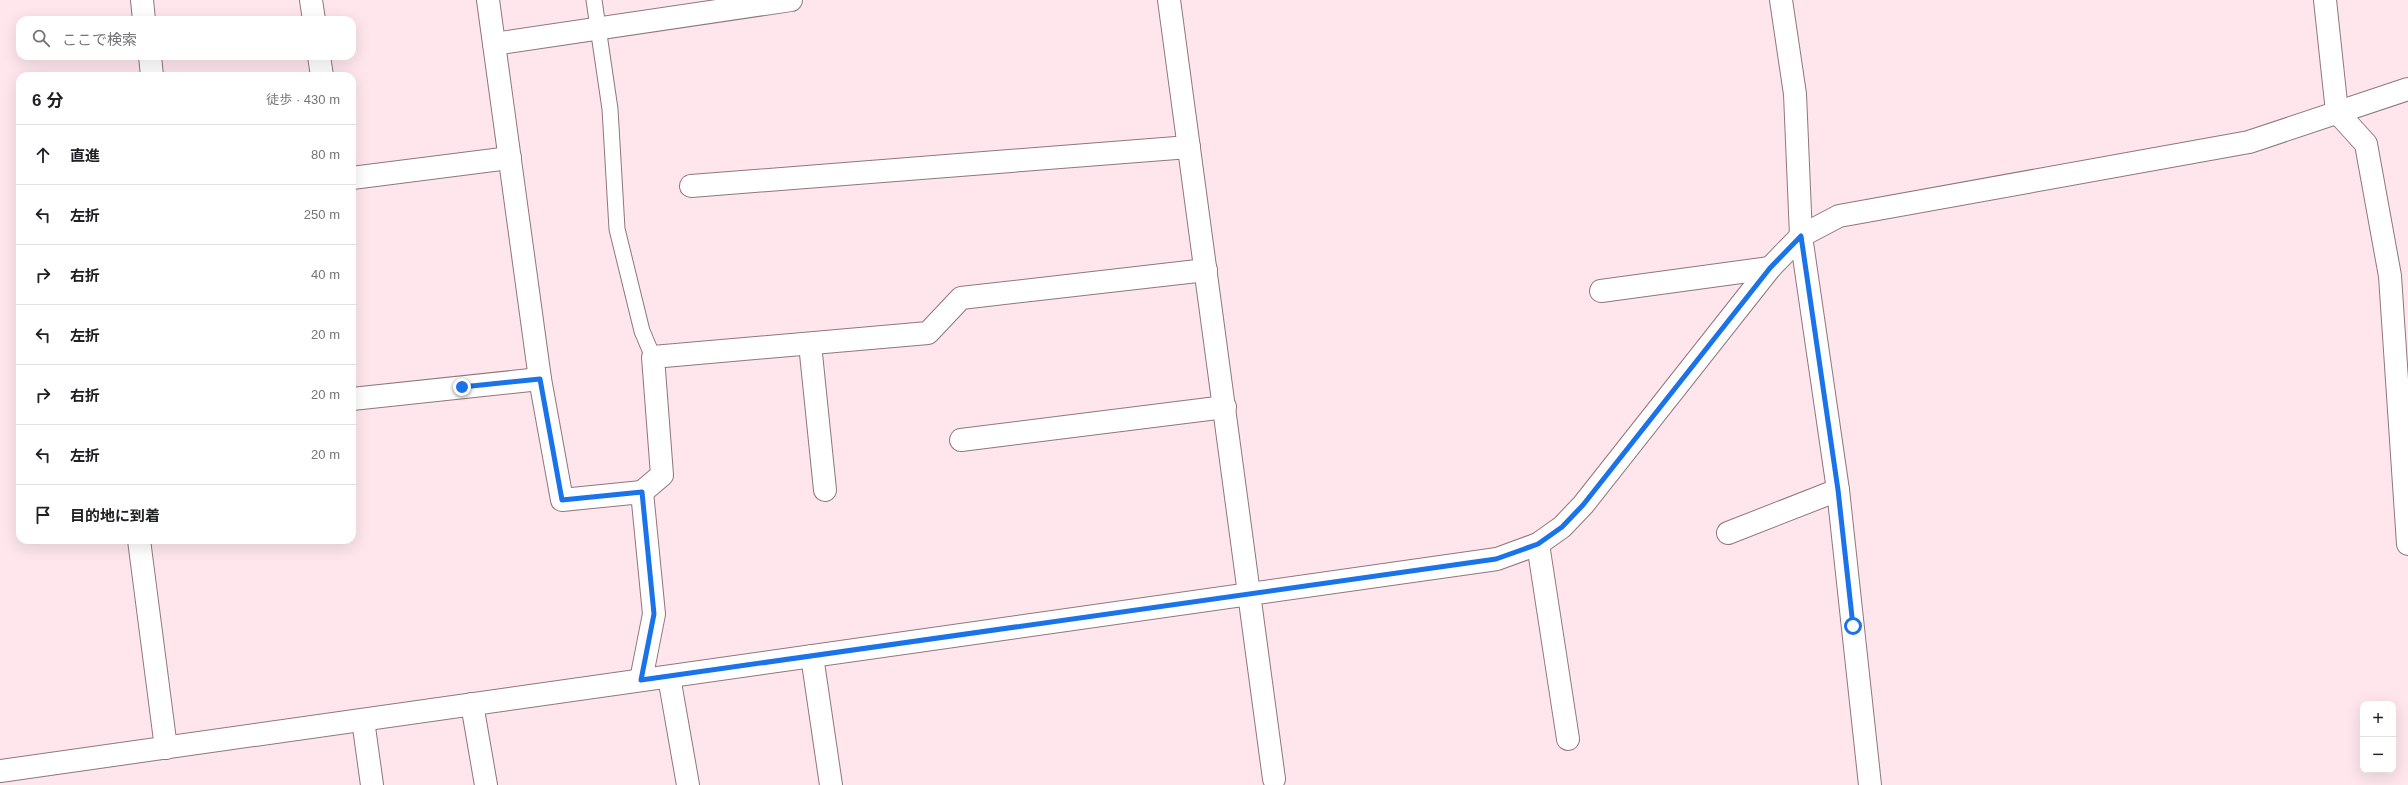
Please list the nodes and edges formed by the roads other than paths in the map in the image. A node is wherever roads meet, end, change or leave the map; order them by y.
1 (142, 0) edge
2 (311, 0) edge
3 (488, 0) edge
4 (594, 0) edge
5 (790, 0) edge
6 (1170, 0) edge
7 (1781, 0) edge
8 (2325, 0) edge
9 (144, 16) edge
10 (313, 16) edge
11 (598, 29) junction
12 (494, 44) junction
13 (150, 60) edge
14 (320, 60) edge
15 (152, 72) edge
16 (321, 72) edge
17 (2408, 89) edge
18 (2336, 112) junction
19 (1189, 146) junction
20 (510, 158) junction
21 (356, 177) edge
22 (691, 186) dead end
23 (1801, 236) junction
24 (1770, 268) junction
25 (1206, 270) junction
26 (1601, 291) dead end
27 (810, 344) junction
28 (653, 358) junction
29 (540, 379) junction
30 (356, 399) edge
31 (1225, 407) junction
32 (961, 440) dead end
33 (825, 490) dead end
34 (1838, 490) junction
35 (642, 492) junction
36 (1728, 533) dead end
37 (140, 544) edge
38 (1538, 544) junction
39 (2408, 544) edge
40 (1250, 594) junction
41 (812, 656) junction
42 (669, 677) junction
43 (641, 680) junction
44 (472, 704) junction
45 (363, 720) junction
46 (1568, 739) dead end
47 (166, 748) junction
48 (0, 772) edge
49 (1274, 779) dead end
50 (372, 785) edge
51 (486, 785) edge
52 (688, 785) edge
53 (832, 785) edge
54 (1870, 785) edge

1 - 9 street
2 - 10 street
3 - 12 street
4 - 11 lane
5 - 11 street
6 - 19 street
7 - 23 street
8 - 18 street
11 - 12 street
11 - 28 lane
12 - 20 street
13 - 15 street
14 - 16 street
17 - 18 street
18 - 23 street
18 - 39 street
19 - 22 street
19 - 25 street
20 - 21 street
20 - 29 street
23 - 24 street
23 - 34 street
24 - 26 street
24 - 38 street
25 - 27 street
25 - 31 street
27 - 28 street
27 - 33 street
28 - 35 street
29 - 30 street
29 - 35 street
31 - 32 street
31 - 40 street
34 - 36 street
34 - 54 street
35 - 43 street
37 - 47 street
38 - 40 street
38 - 46 street
40 - 41 street
40 - 49 street
41 - 42 street
41 - 53 street
42 - 43 street
42 - 52 street
43 - 44 street
44 - 45 street
44 - 51 street
45 - 47 street
45 - 50 street
47 - 48 street

